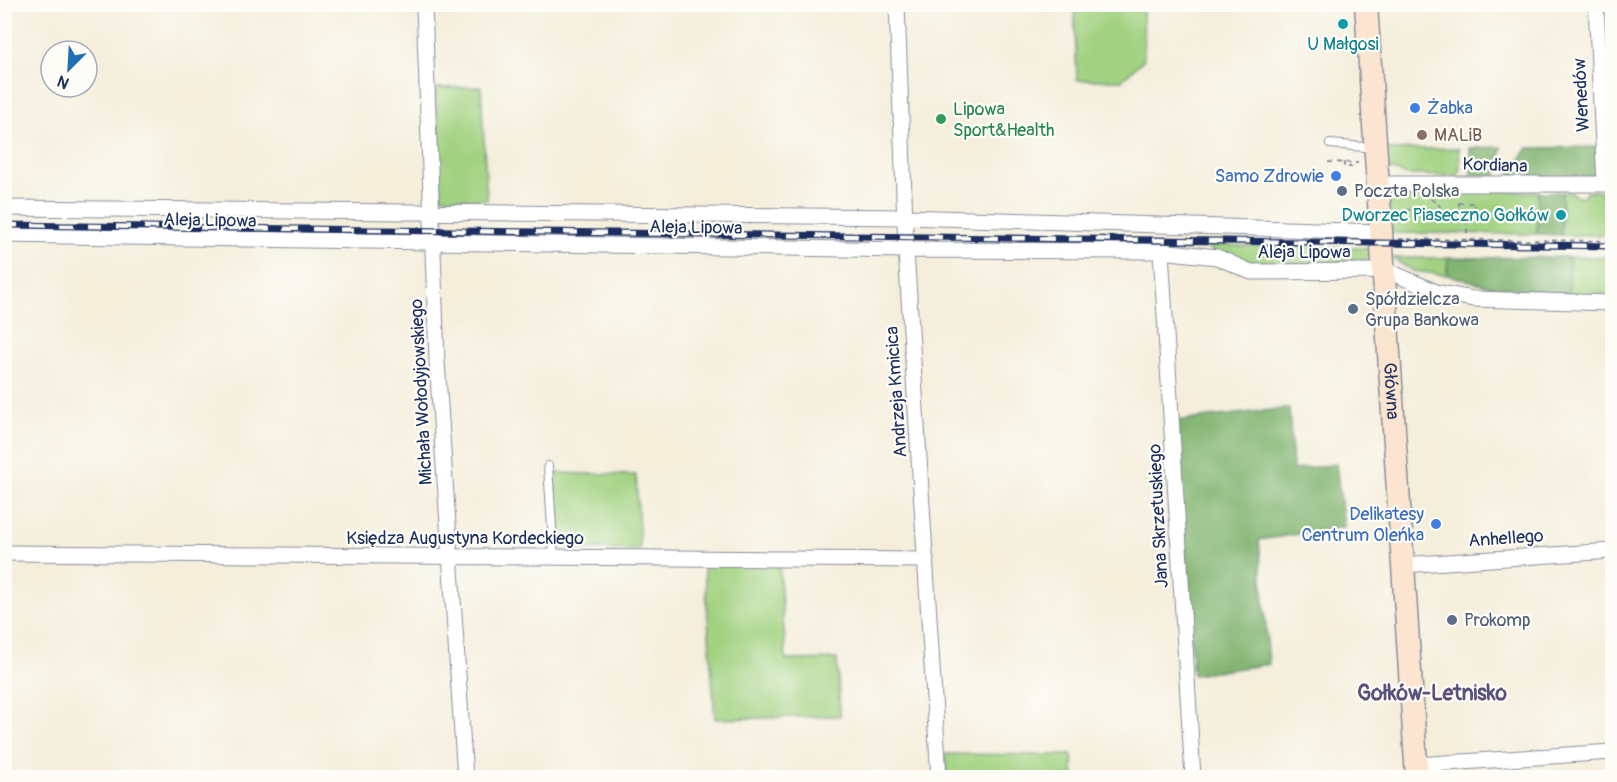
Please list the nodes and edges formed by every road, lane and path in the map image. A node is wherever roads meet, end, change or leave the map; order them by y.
1 (424, 4) edge
2 (897, 4) edge
3 (1366, 4) edge
4 (1596, 4) edge
5 (1330, 144) dead end
6 (1365, 147) dead end
7 (1328, 162) dead end
8 (1344, 162) junction
9 (1362, 163) dead end
10 (1353, 167) dead end
11 (1376, 184) junction
12 (1609, 184) edge
13 (1424, 198) dead end
14 (4, 208) edge
15 (432, 210) junction
16 (906, 217) junction
17 (1444, 218) junction
18 (1459, 220) junction
19 (1467, 220) junction
20 (1384, 228) junction
21 (1467, 233) dead end
22 (4, 235) edge
23 (1612, 241) edge
24 (432, 243) junction
25 (906, 250) junction
26 (1161, 251) junction
27 (1383, 272) junction
28 (1612, 303) edge
29 (548, 466) dead end
30 (1612, 550) edge
31 (4, 553) edge
32 (450, 558) junction
33 (554, 558) junction
34 (926, 560) junction
35 (1402, 565) junction
36 (1612, 752) edge
37 (1417, 771) edge
38 (465, 777) edge
39 (939, 777) edge
40 (1193, 777) edge

1 - 15 street, Michała Wołodyjowskiego
2 - 16 street, Andrzeja Kmicica
3 - 11 street, Główna
4 - 12 street, Wenedów
5 - 6 lane
7 - 8 path
8 - 9 path
8 - 10 path
11 - 12 street, Kordiana
11 - 20 street, Główna
13 - 17 path
14 - 15 street, Aleja Lipowa
15 - 16 street, Aleja Lipowa
15 - 24 street, Michała Wołodyjowskiego
16 - 20 street, Aleja Lipowa
16 - 25 street, Andrzeja Kmicica
17 - 18 path
17 - 20 path
18 - 19 path
18 - 19 path
19 - 21 path
20 - 23 path
20 - 27 street, Główna
22 - 24 street, Aleja Lipowa
24 - 25 street, Aleja Lipowa
24 - 32 street, Michała Wołodyjowskiego
25 - 26 street, Aleja Lipowa
25 - 34 street, Andrzeja Kmicica
26 - 27 street, Aleja Lipowa
26 - 40 street, Jana Skrzetuskiego
27 - 28 street, Aleja Lipowa
27 - 35 street, Główna
29 - 33 lane
30 - 35 street, Anhellego
31 - 32 street, Księdza Augustyna Kordeckiego
32 - 33 street, Księdza Augustyna Kordeckiego
32 - 38 street, Michała Wołodyjowskiego
33 - 34 street, Księdza Augustyna Kordeckiego
34 - 39 street, Andrzeja Kmicica
35 - 37 street, Główna
36 - 37 street

